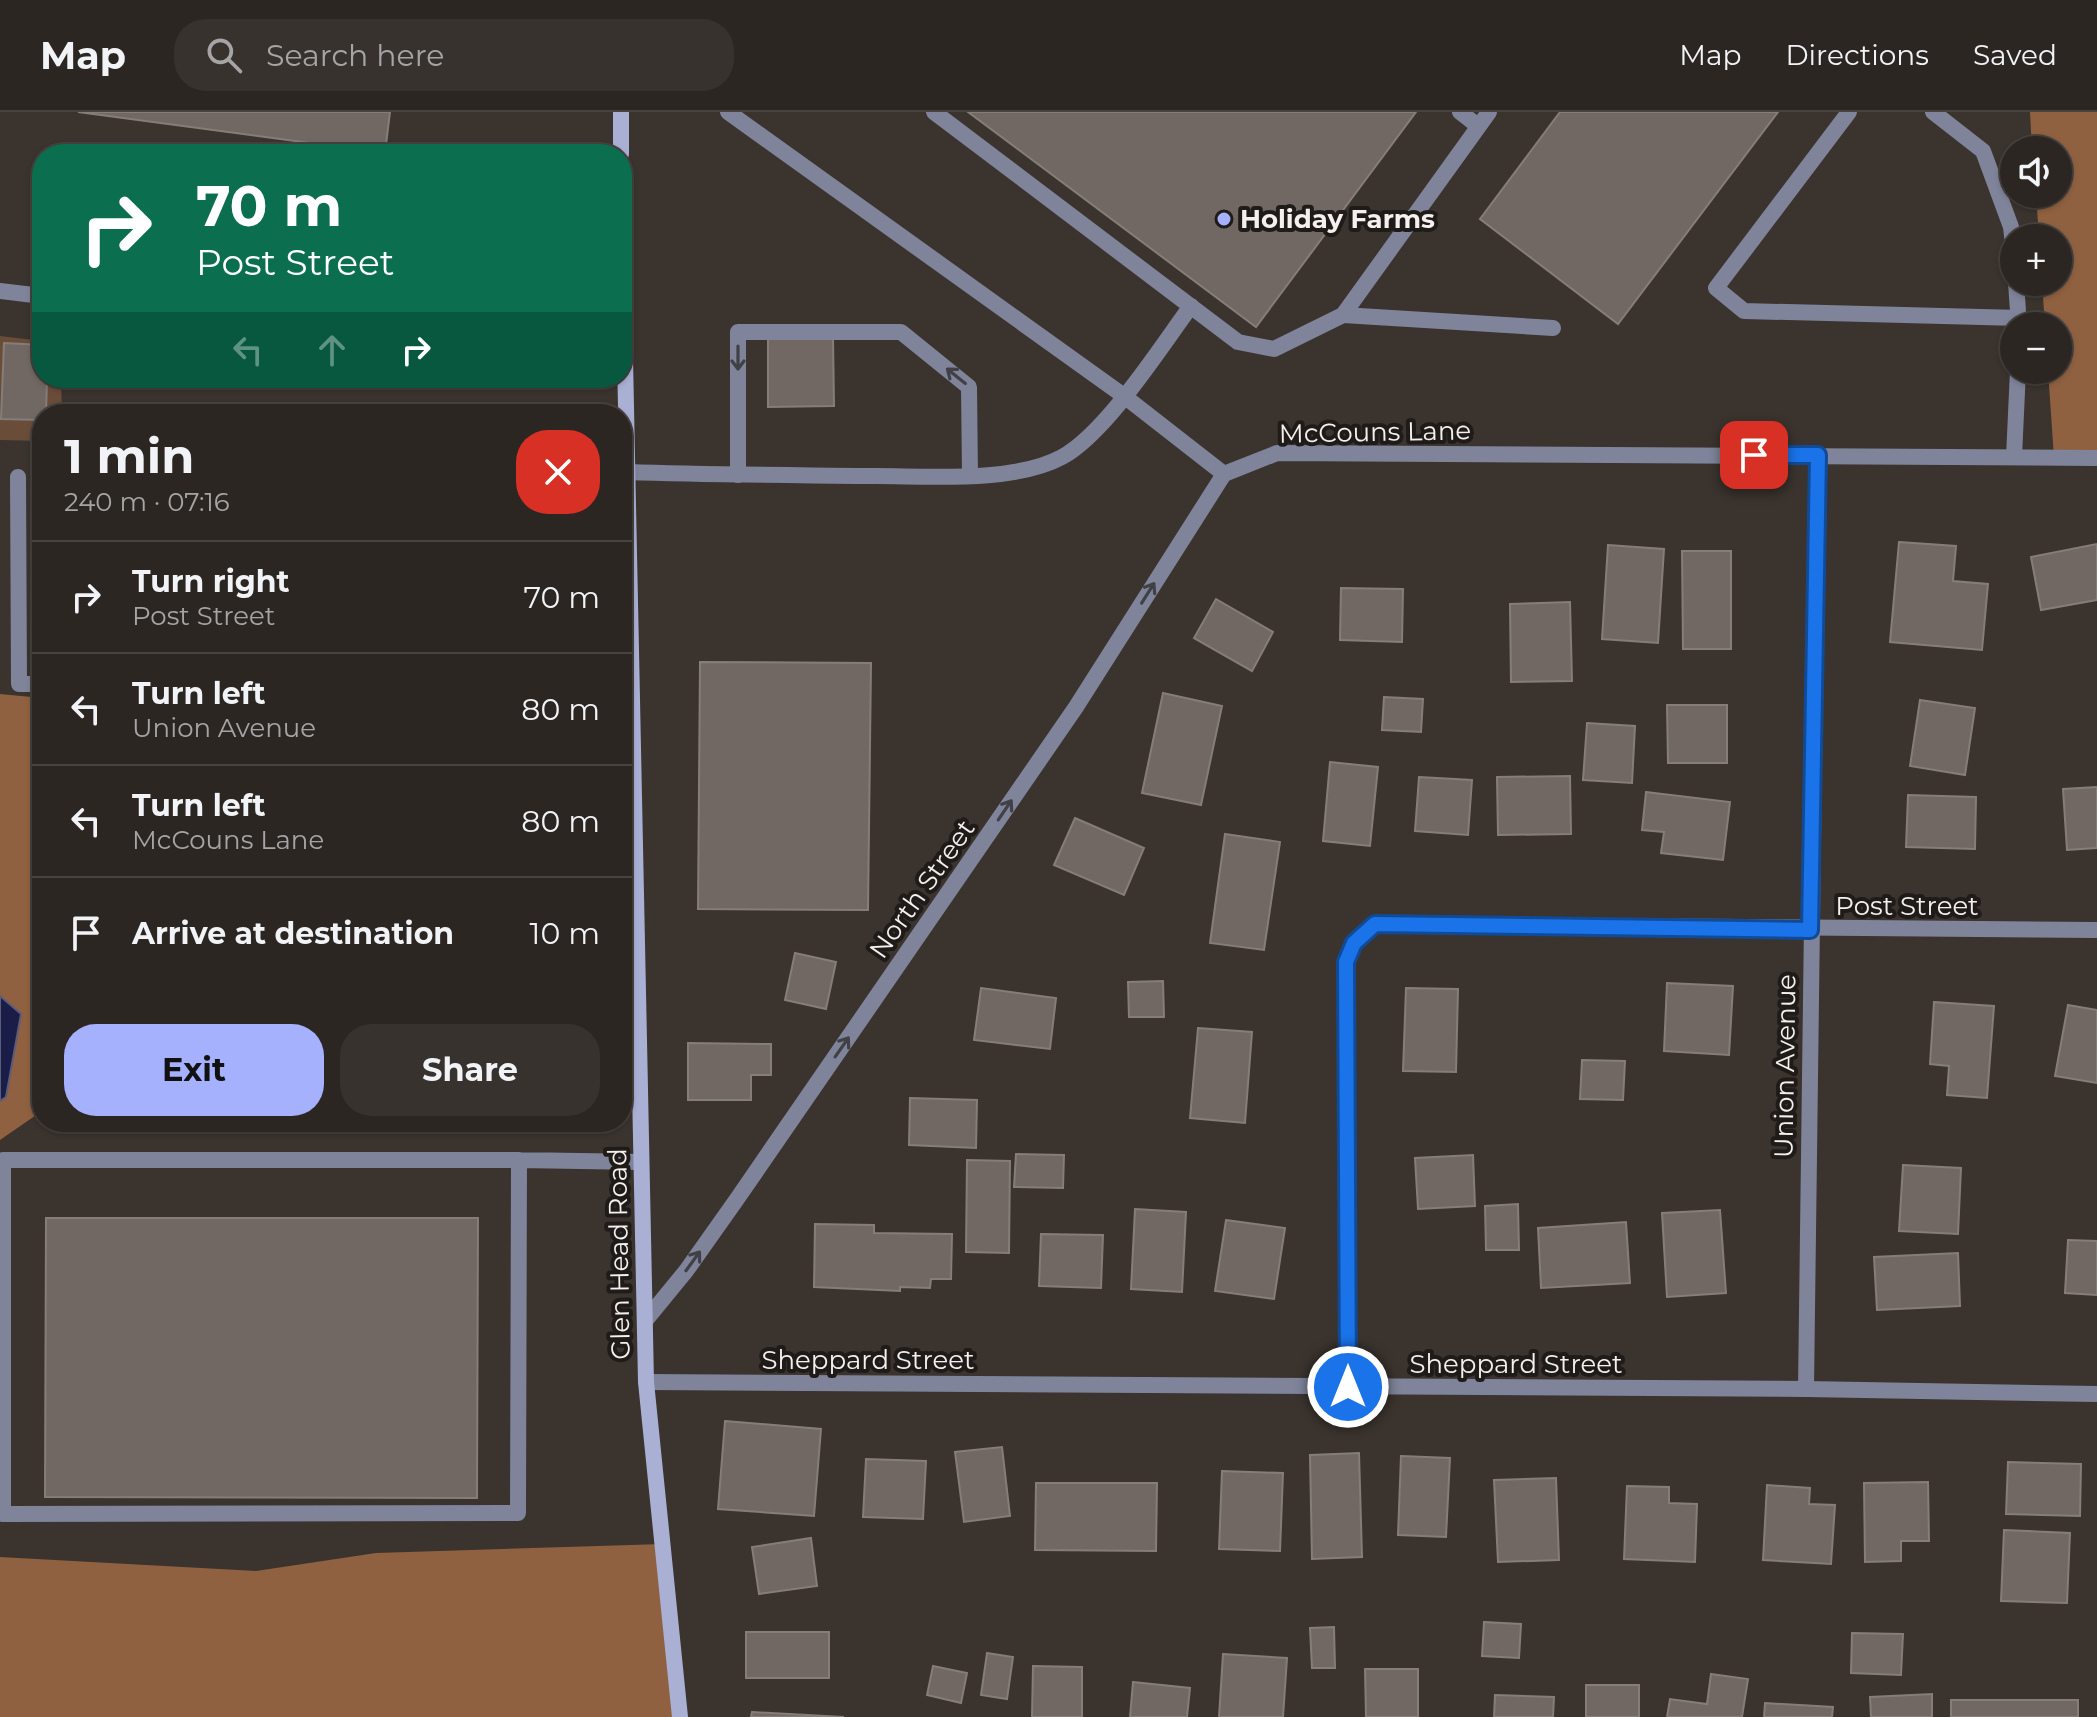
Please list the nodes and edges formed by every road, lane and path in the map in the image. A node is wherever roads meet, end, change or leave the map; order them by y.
1 (621, 112) edge
2 (728, 112) edge
3 (934, 112) edge
4 (1460, 112) edge
5 (1489, 112) edge
6 (1849, 112) edge
7 (1933, 112) edge
8 (1478, 126) junction
9 (621, 144) edge
10 (2010, 224) edge
11 (0, 291) edge
12 (32, 295) edge
13 (1191, 306) junction
14 (1343, 315) junction
15 (2000, 321) edge
16 (1553, 328) dead end
17 (2017, 384) edge
18 (1124, 396) junction
19 (1818, 455) junction
20 (2014, 457) junction
21 (2097, 458) edge
22 (632, 472) edge
23 (1224, 474) junction
24 (738, 475) junction
25 (970, 476) junction
26 (18, 477) dead end
27 (32, 684) edge
28 (1810, 930) junction
29 (2097, 930) edge
30 (632, 1068) edge
31 (519, 1160) junction
32 (641, 1162) junction
33 (645, 1321) junction
34 (646, 1382) junction
35 (1348, 1387) junction
36 (1806, 1389) junction
37 (2097, 1394) edge
38 (680, 1717) edge

1 - 9 main road
2 - 18 street
3 - 13 street
4 - 8 street
5 - 8 street
6 - 15 street
7 - 10 street
8 - 14 street
11 - 12 street
13 - 14 street
13 - 18 street
14 - 16 street
17 - 20 street
18 - 23 street
18 - 25 street
19 - 20 street, McCouns Lane
19 - 23 street, McCouns Lane
19 - 28 street, Union Avenue
20 - 21 street, McCouns Lane
22 - 24 street
33 -> 23 street, North Street
24 - 25 street
25 -> 24 street
26 - 27 street
28 - 29 street, Post Street
28 - 35 street, Post Street
28 - 36 street, Union Avenue
30 - 32 main road, Glen Head Road
31 - 31 street
31 - 32 street
32 - 33 main road, Glen Head Road
33 - 34 main road, Glen Head Road
34 - 35 street, Sheppard Street
34 - 38 main road, Glen Head Road
35 - 36 street, Sheppard Street
36 - 37 street, Sheppard Street

